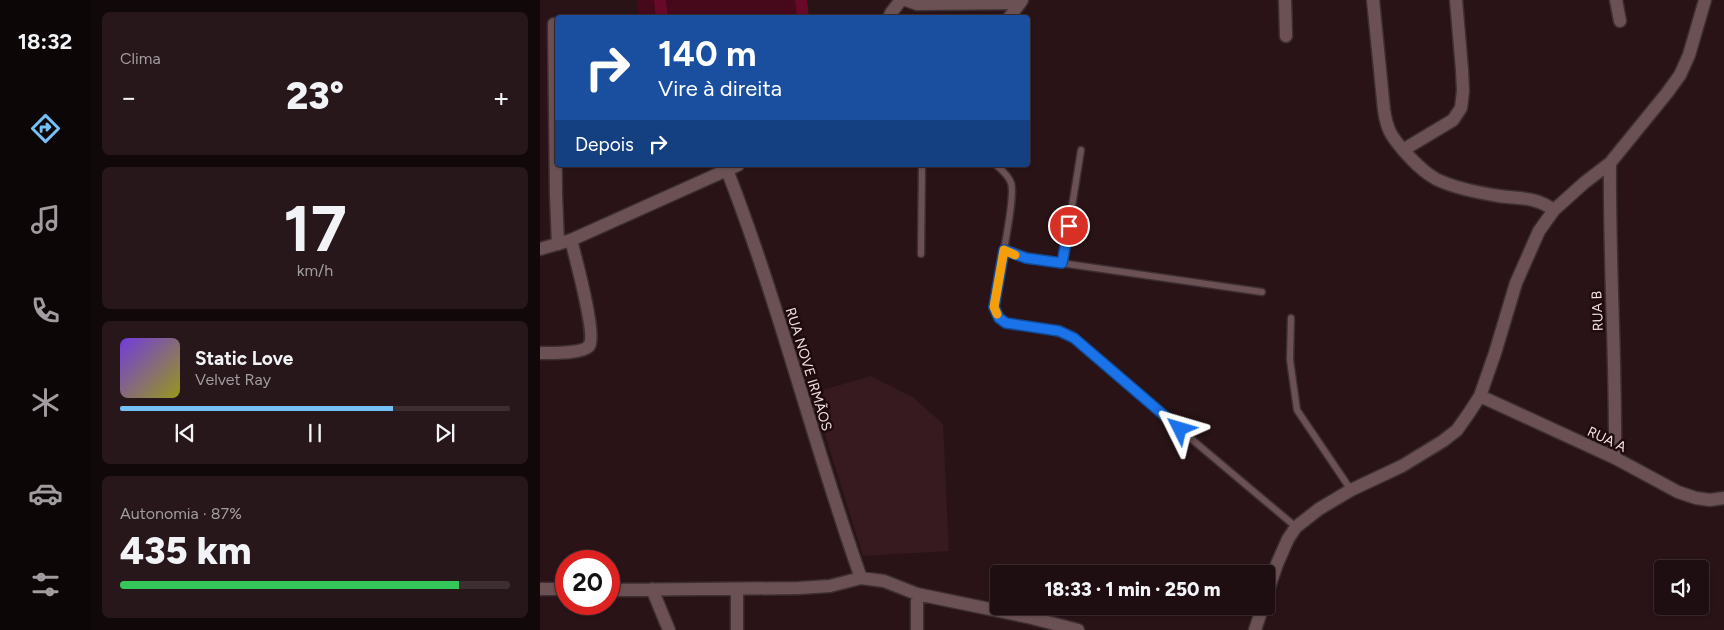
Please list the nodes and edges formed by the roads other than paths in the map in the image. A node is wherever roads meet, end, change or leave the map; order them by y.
1 (901, 0) edge
2 (906, 0) edge
3 (1284, 0) edge
4 (1373, 0) edge
5 (1456, 0) edge
6 (1616, 0) edge
7 (1705, 0) edge
8 (980, 1) edge
9 (1021, 2) edge
10 (890, 15) edge
11 (1011, 15) edge
12 (1620, 21) dead end
13 (554, 24) dead end
14 (1286, 36) dead end
15 (555, 110) edge
16 (1081, 150) dead end
17 (1403, 150) junction
18 (1610, 163) junction
19 (556, 167) edge
20 (922, 167) edge
21 (999, 167) edge
22 (732, 168) edge
23 (1554, 210) junction
24 (571, 240) junction
25 (558, 244) junction
26 (540, 249) edge
27 (1004, 250) junction
28 (921, 254) dead end
29 (1062, 263) junction
30 (1262, 292) dead end
31 (1291, 318) dead end
32 (540, 353) edge
33 (1480, 396) junction
34 (1615, 458) junction
35 (1351, 490) junction
36 (1724, 498) edge
37 (1296, 528) junction
38 (1275, 570) edge
39 (861, 578) junction
40 (540, 589) edge
41 (555, 589) edge
42 (652, 589) junction
43 (737, 589) junction
44 (620, 590) edge
45 (917, 594) junction
46 (1260, 615) edge
47 (669, 630) edge
48 (737, 630) edge
49 (917, 630) edge
50 (1078, 630) edge
51 (1255, 630) edge

1 - 10 street
2 - 8 street
3 - 14 street
4 - 17 street
5 - 17 street
6 - 12 street
7 - 18 street
8 - 9 street
9 - 11 street
13 - 15 street
16 - 29 lane
17 - 23 street
18 - 23 street
18 - 34 street, RUA B
19 - 25 street
20 - 28 lane
21 - 27 lane
22 - 24 street
22 - 39 street, RUA NOVE IRMÃOS
23 - 33 street
24 - 25 street
24 - 32 street
25 - 26 street
27 - 29 lane
27 - 37 lane
29 - 30 lane
31 - 35 lane
33 - 34 street, RUA A
33 - 35 street
34 - 36 street, RUA A
35 - 37 street
37 - 38 street
39 - 43 street
39 - 45 street
40 - 41 street
42 - 43 street
42 - 44 street
42 - 47 street
43 - 48 street
45 - 49 street
45 - 50 street
46 - 51 street

